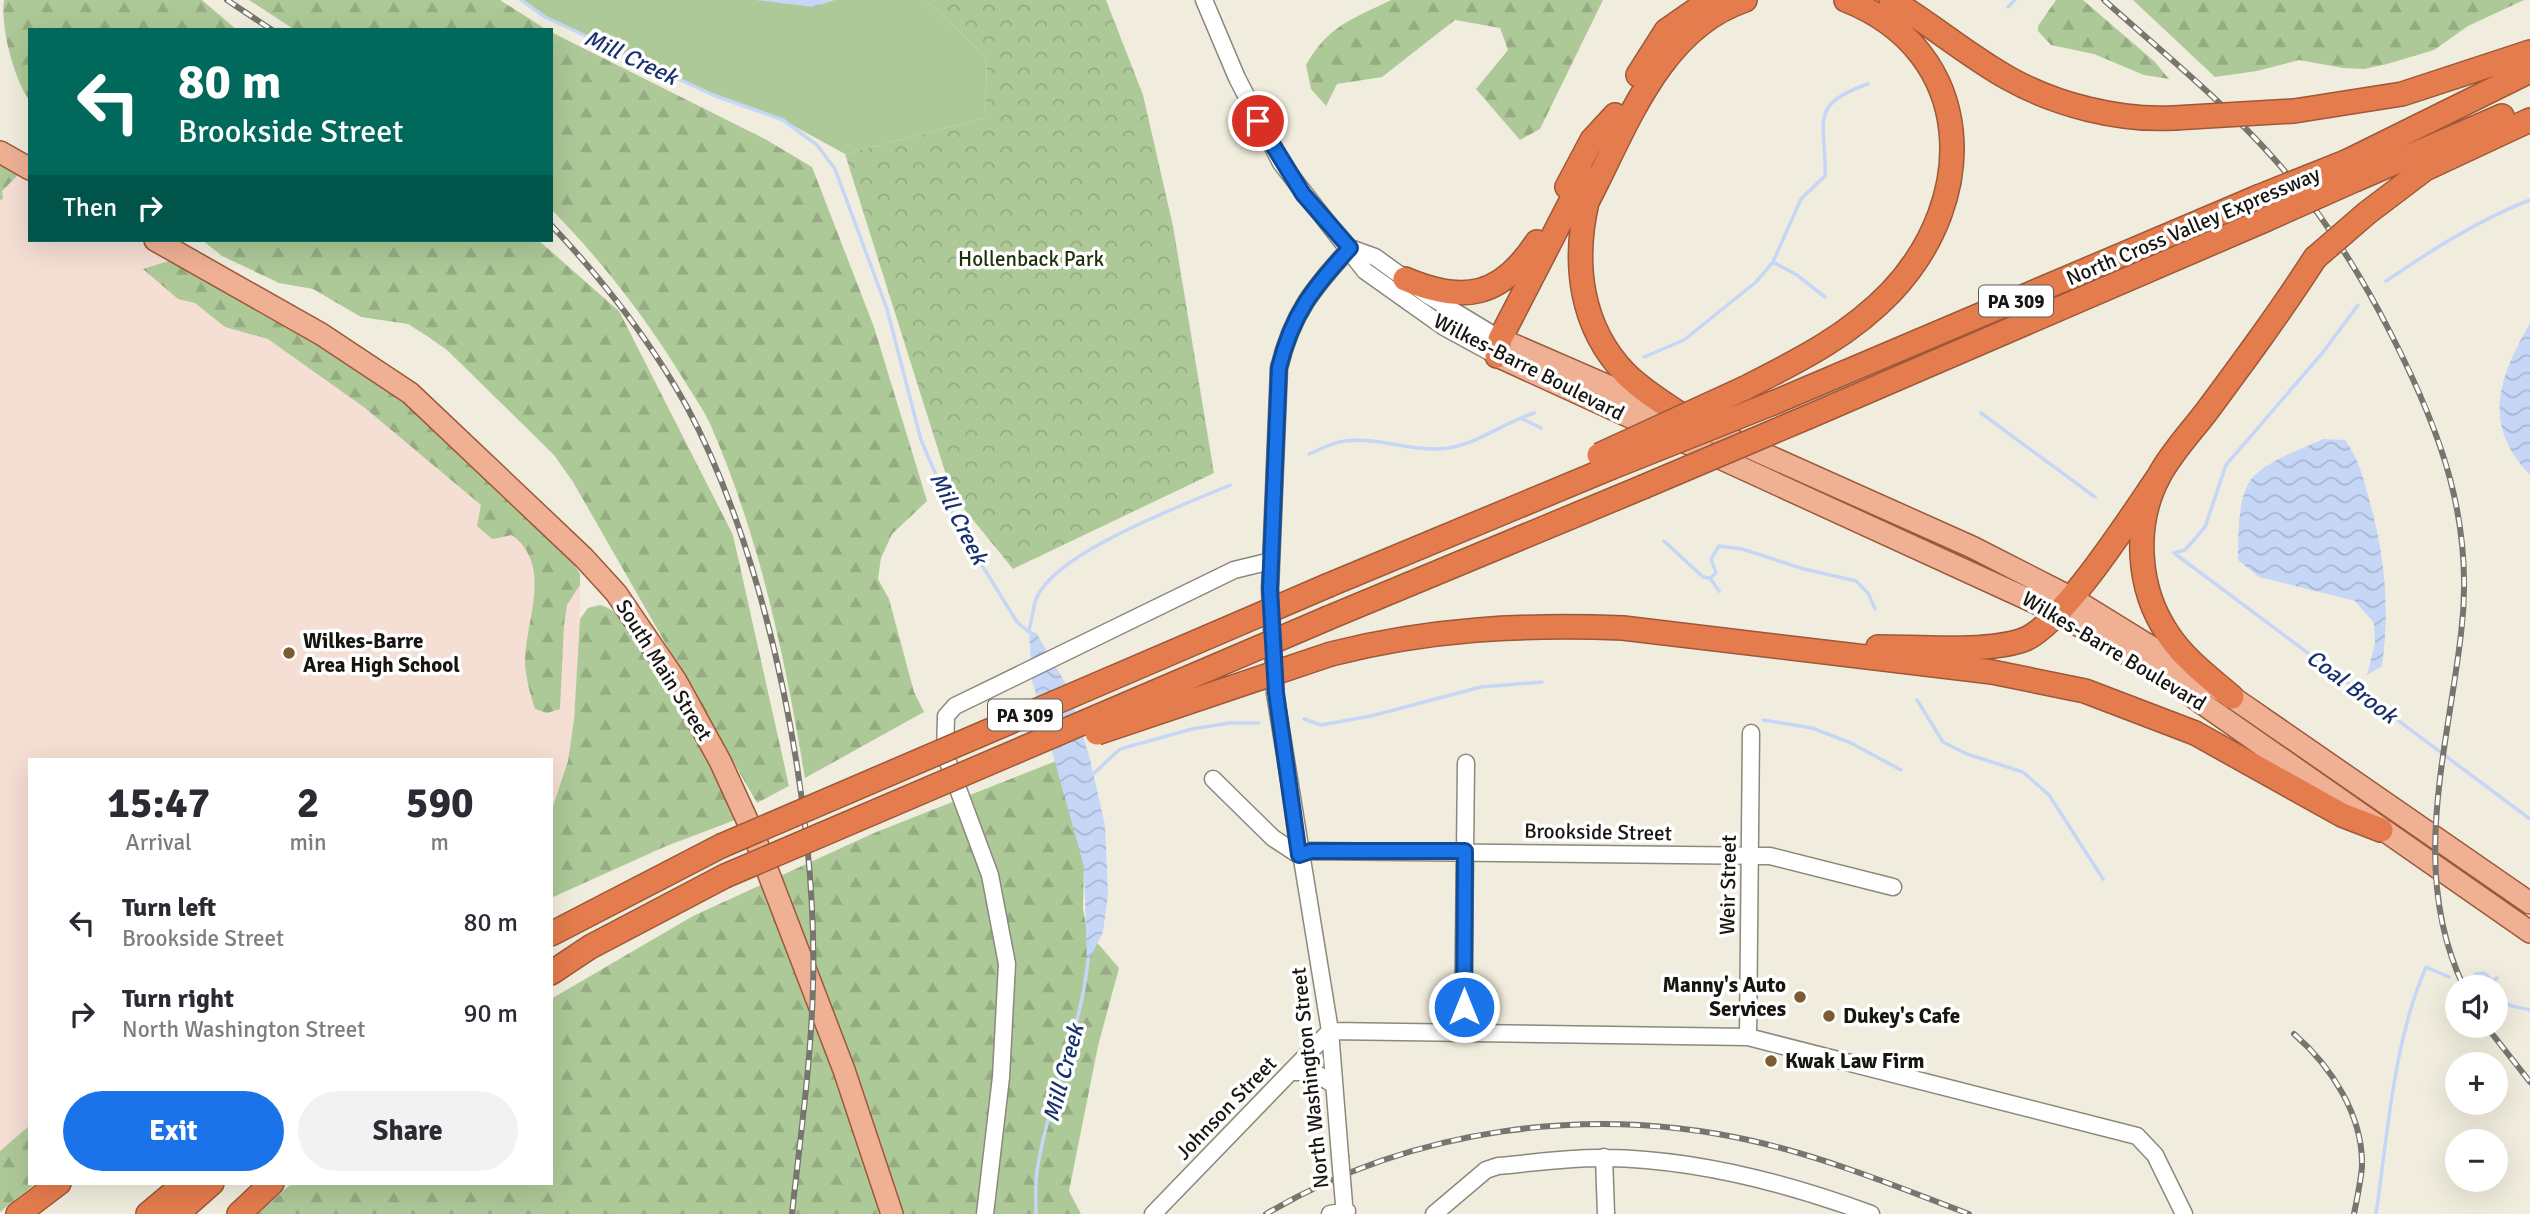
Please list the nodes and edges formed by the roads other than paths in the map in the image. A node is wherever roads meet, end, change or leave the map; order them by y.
1 (1204, 0) edge
2 (1712, 0) edge
3 (1745, 0) edge
4 (1846, 0) edge
5 (1891, 0) edge
6 (2530, 52) edge
7 (2530, 71) edge
8 (2530, 104) edge
9 (1615, 115) junction
10 (2530, 120) edge
11 (0, 152) edge
12 (28, 168) edge
13 (2353, 170) junction
14 (1587, 202) junction
15 (159, 242) edge
16 (1350, 248) junction
17 (1405, 279) junction
18 (1504, 346) junction
19 (1692, 422) junction
20 (1604, 461) junction
21 (2159, 476) junction
22 (1271, 561) junction
23 (2064, 605) junction
24 (1703, 639) junction
25 (2232, 698) junction
26 (1751, 733) dead end
27 (1466, 763) dead end
28 (1213, 779) dead end
29 (913, 798) junction
30 (2381, 830) junction
31 (716, 848) junction
32 (1465, 851) junction
33 (1299, 855) junction
34 (1748, 856) junction
35 (724, 876) junction
36 (1893, 887) dead end
37 (2530, 903) edge
38 (553, 916) edge
39 (2530, 932) edge
40 (553, 933) edge
41 (553, 953) edge
42 (553, 972) edge
43 (1330, 1031) junction
44 (1463, 1033) junction
45 (1748, 1037) junction
46 (1292, 1072) junction
47 (1334, 1085) junction
48 (1604, 1157) junction
49 (56, 1185) edge
50 (183, 1185) edge
51 (210, 1185) edge
52 (270, 1185) edge
53 (1347, 1210) edge
54 (18, 1214) edge
55 (148, 1214) edge
56 (177, 1214) edge
57 (239, 1214) edge
58 (892, 1214) edge
59 (985, 1214) edge
60 (1153, 1214) edge
61 (1330, 1214) edge
62 (1434, 1214) edge
63 (1606, 1214) edge
64 (1871, 1214) edge
65 (2184, 1214) edge

1 - 16 street
2 - 9 highway
3 - 14 highway
4 - 20 highway, bridge
5 - 6 highway, bridge
7 - 13 highway, North Cross Valley Expressway / PA 309
8 - 13 highway, North Cross Valley Expressway / PA 309
9 - 17 highway
9 - 18 highway
10 - 21 highway, bridge
11 - 12 main road
13 - 20 highway, North Cross Valley Expressway / PA 309, bridge
13 - 29 highway, North Cross Valley Expressway / PA 309, bridge
14 - 18 highway
14 - 19 highway
15 - 58 main road, South Main Street
16 - 17 street, Wilkes-Barre Boulevard
16 - 18 street, Wilkes-Barre Boulevard
16 - 22 street, North Washington Street
17 - 18 street, Wilkes-Barre Boulevard
18 - 19 main road, Wilkes-Barre Boulevard
18 - 23 main road, Wilkes-Barre Boulevard
19 - 23 main road, Wilkes-Barre Boulevard
20 - 31 highway, PA 309, bridge
21 - 23 highway
21 - 25 highway
22 - 33 street, North Washington Street
22 - 59 street
23 - 24 highway
23 - 25 main road, Wilkes-Barre Boulevard
23 - 30 main road, Wilkes-Barre Boulevard
24 - 29 highway, bridge
24 - 30 highway
25 - 37 main road, Wilkes-Barre Boulevard
26 - 34 street, Weir Street
27 - 32 street
28 - 33 street
29 - 35 highway, PA 309, bridge
30 - 39 main road, Wilkes-Barre Boulevard
31 - 38 highway
31 - 40 highway, PA 309
32 - 33 street, Brookside Street
32 - 34 street, Brookside Street
32 - 44 street
33 - 43 street, North Washington Street
34 - 36 street, Brookside Street
34 - 45 street, Weir Street
35 - 41 highway, PA 309
35 - 42 highway
43 - 44 street
43 - 46 street, Johnson Street
43 - 47 street, North Washington Street
44 - 45 street
45 - 65 street
46 - 47 street
46 - 60 street, Johnson Street
47 - 53 street, North Washington Street, bridge
48 - 62 street
48 - 63 street
48 - 64 street
49 - 54 highway
50 - 55 highway
51 - 56 highway
52 - 57 highway
53 - 61 street

